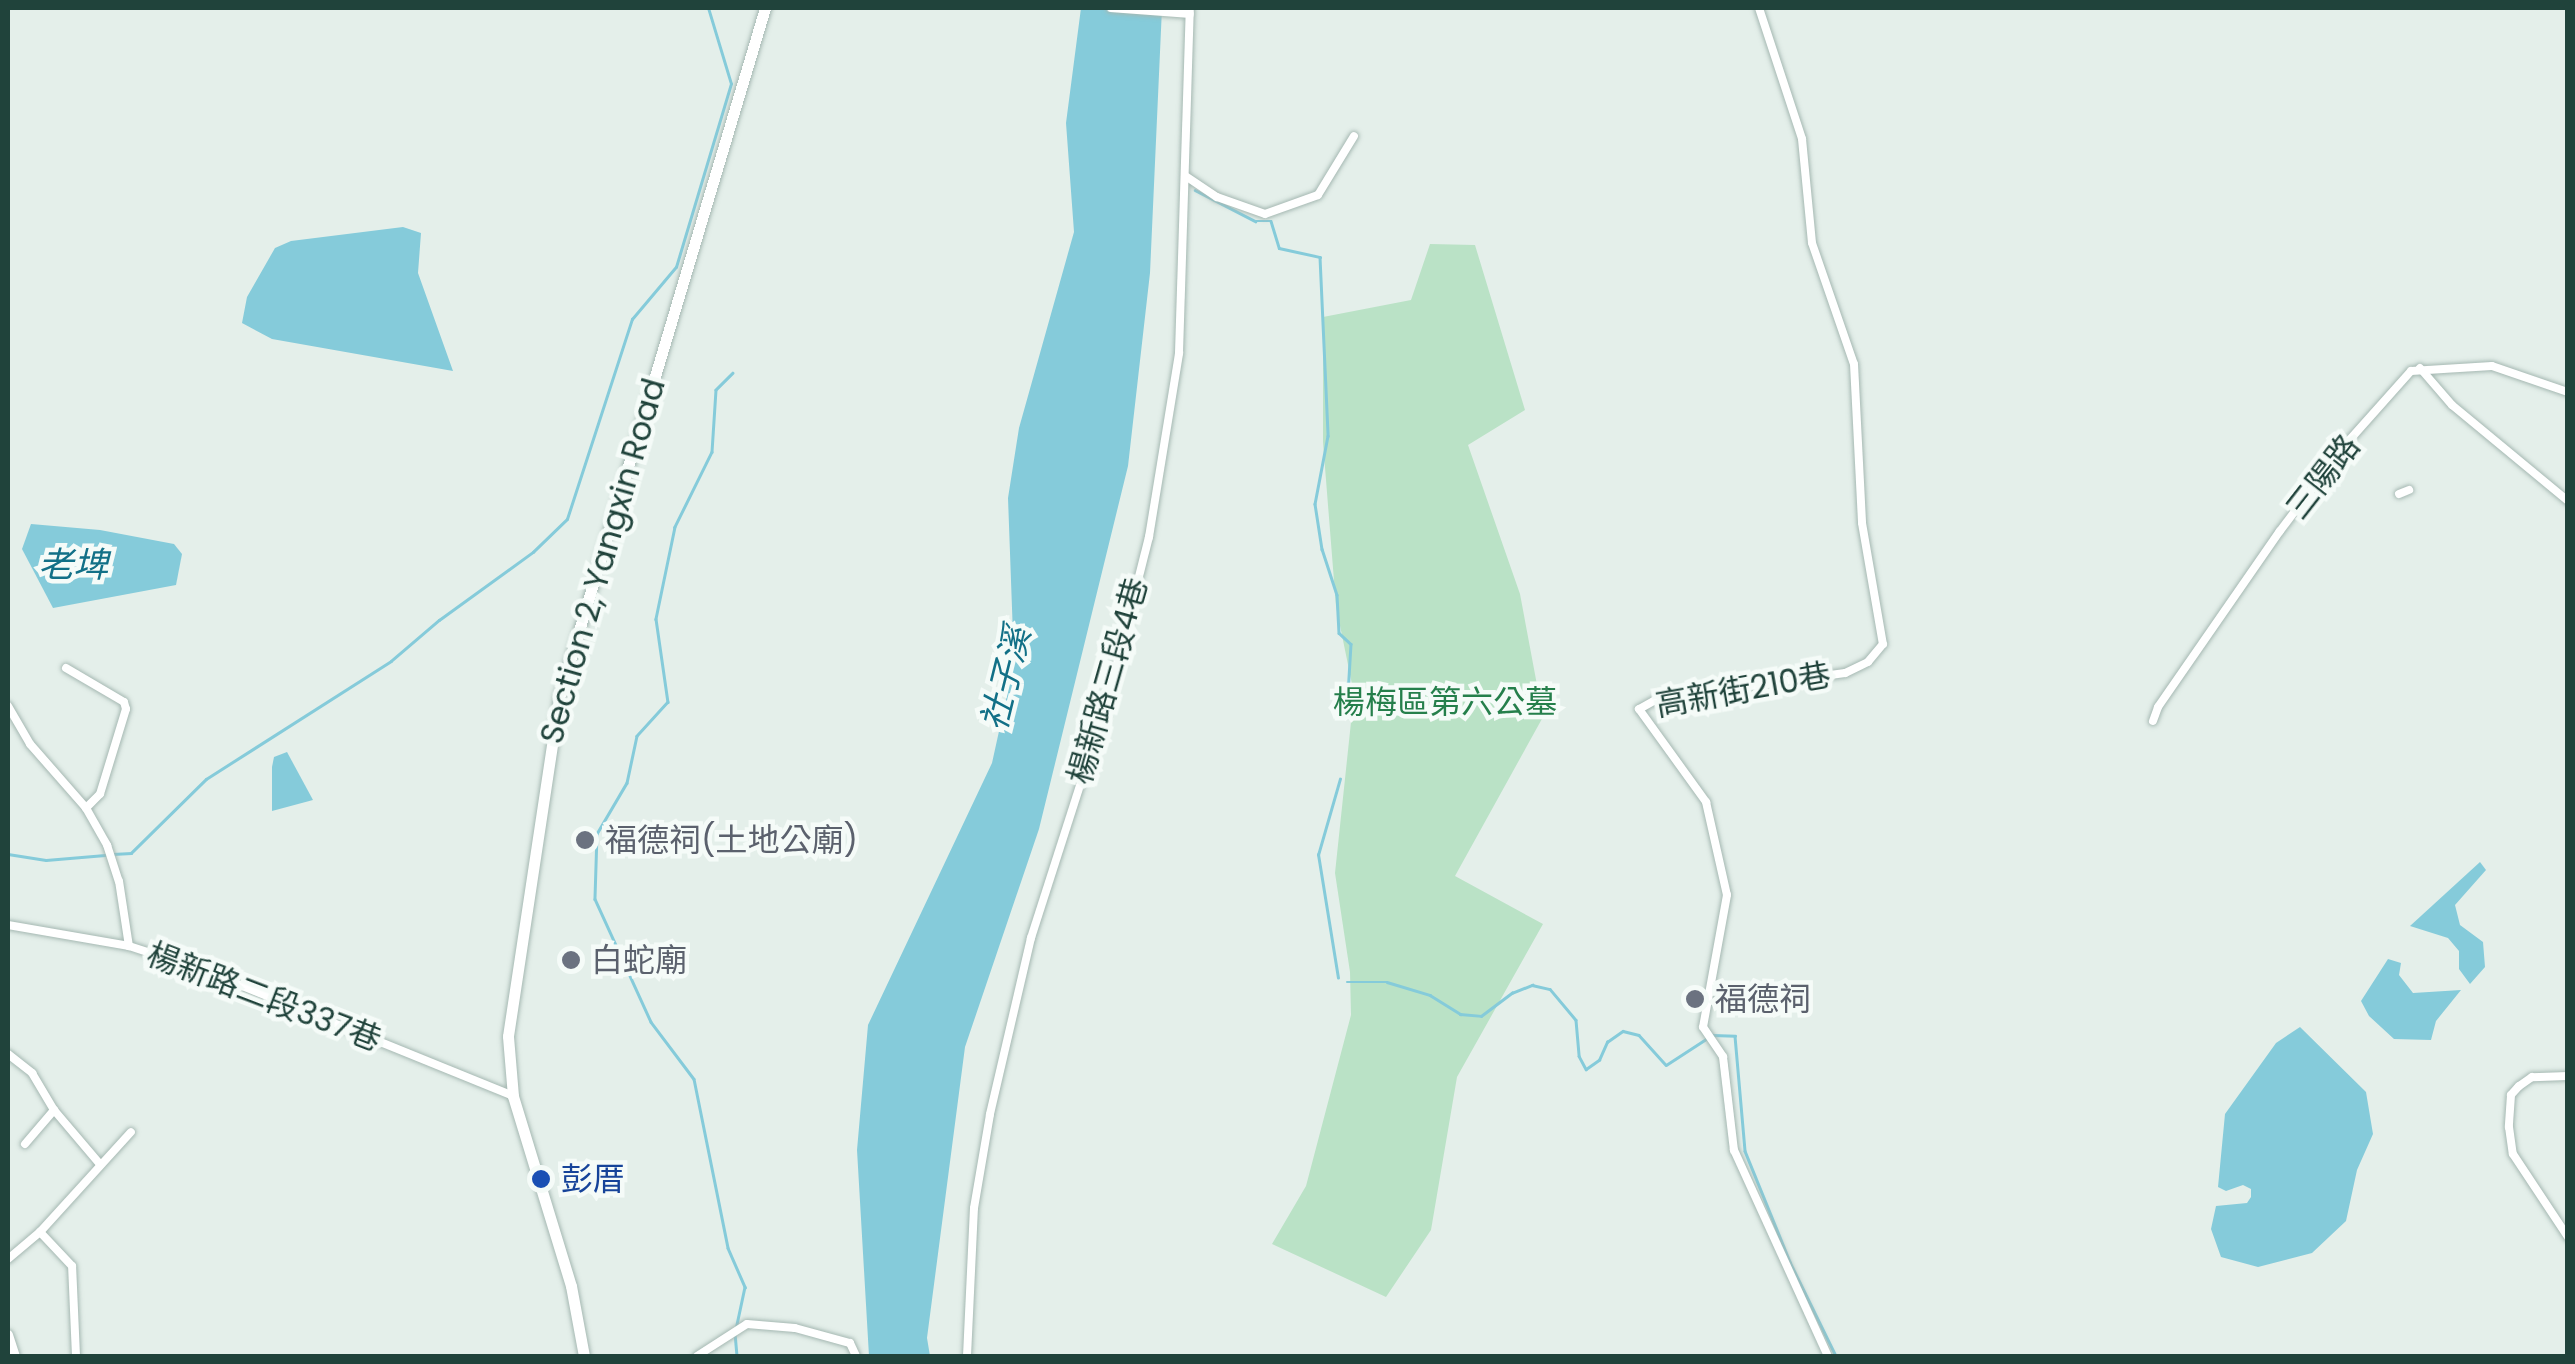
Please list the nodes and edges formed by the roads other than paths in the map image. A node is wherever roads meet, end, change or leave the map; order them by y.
1 (765, 8) edge
2 (1111, 8) edge
3 (1759, 8) edge
4 (1190, 11) edge
5 (1354, 136) dead end
6 (1187, 177) junction
7 (2420, 368) junction
8 (2568, 392) edge
9 (2568, 500) edge
10 (66, 668) dead end
11 (8, 706) edge
12 (2153, 721) dead end
13 (86, 808) junction
14 (8, 925) edge
15 (129, 946) junction
16 (8, 1054) edge
17 (2568, 1076) edge
18 (513, 1096) junction
19 (54, 1110) junction
20 (131, 1132) dead end
21 (25, 1144) dead end
22 (99, 1163) junction
23 (40, 1232) junction
24 (2568, 1237) edge
25 (8, 1259) edge
26 (8, 1335) edge
27 (15, 1356) edge
28 (76, 1356) edge
29 (584, 1356) edge
30 (697, 1356) edge
31 (856, 1356) edge
32 (967, 1356) edge
33 (1828, 1356) edge

1 - 18 main road, Section 2, Yangxin Road
2 - 4 street, 楊新路三段4巷
3 - 33 street, 高新街210巷
4 - 6 street, 楊新路三段4巷
5 - 6 street
6 - 32 street, 楊新路三段4巷
7 - 8 street
7 - 9 street
7 - 12 street, 三陽路
10 - 13 street
11 - 13 street
13 - 15 street
14 - 15 street, 楊新路二段337巷
15 - 18 street, 楊新路二段337巷
16 - 19 street
17 - 24 street
18 - 29 main road, Section 2, Yangxin Road
19 - 21 street
19 - 22 street
20 - 22 street
22 - 23 street
23 - 25 street
23 - 28 street
26 - 27 street
30 - 31 street

